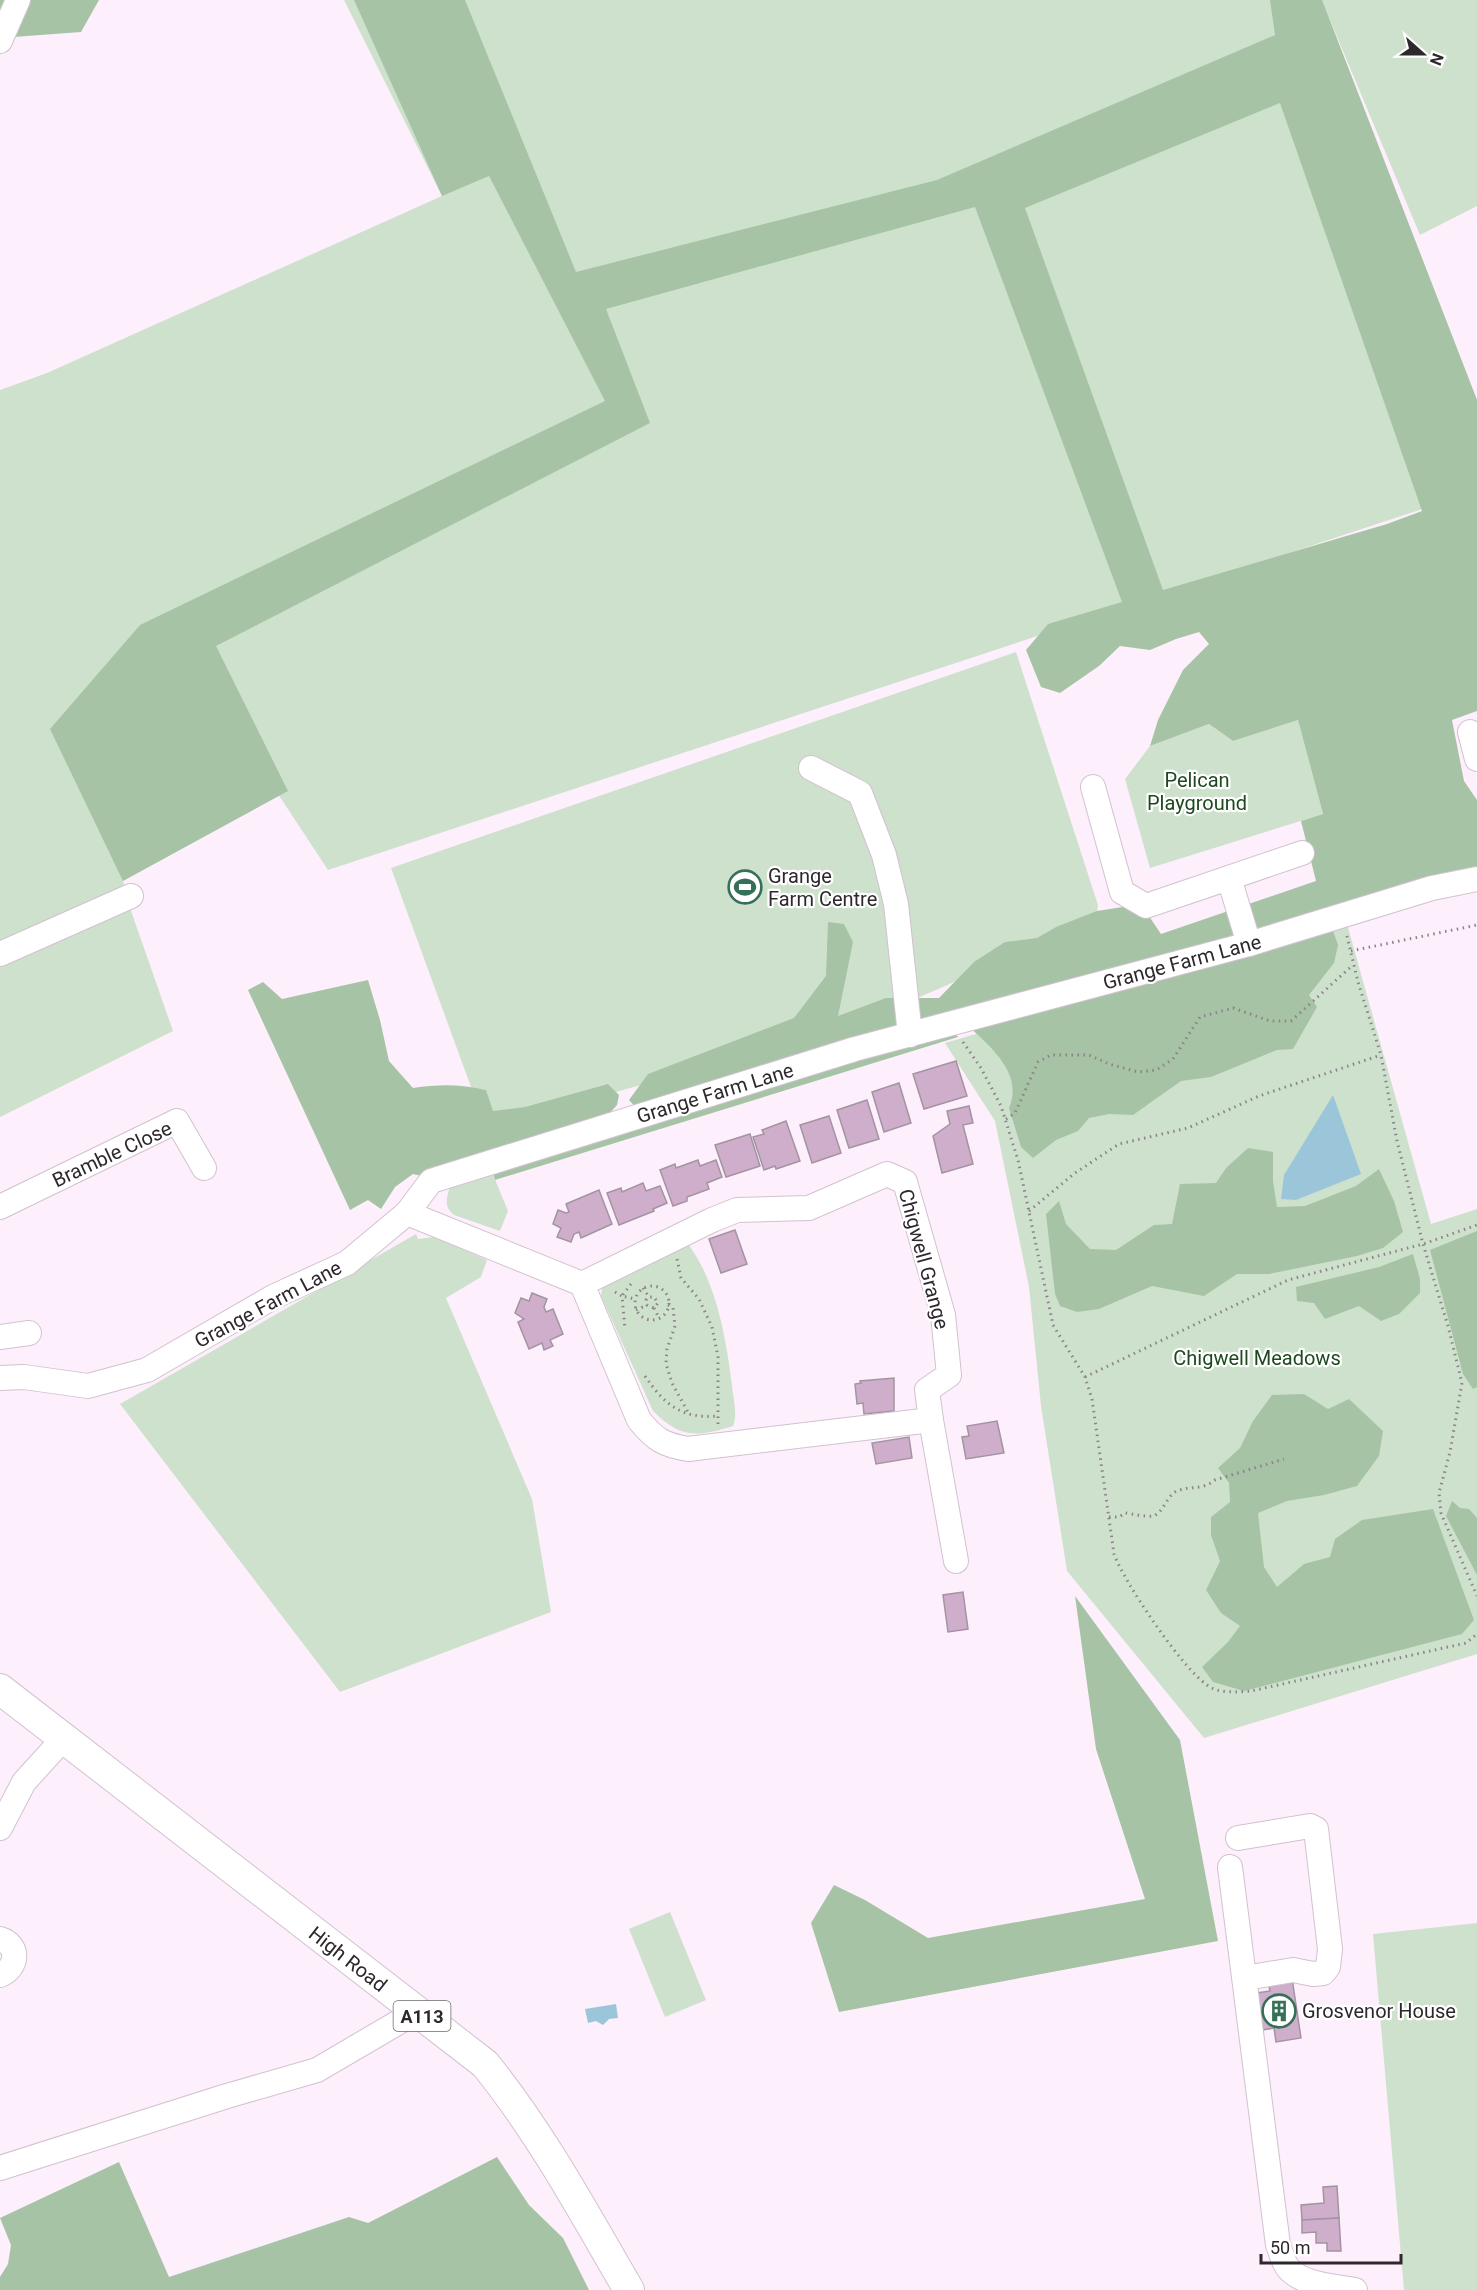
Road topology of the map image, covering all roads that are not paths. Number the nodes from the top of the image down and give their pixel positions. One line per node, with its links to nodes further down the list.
1 (18, 0): 2 (street)
2 (0, 41)
3 (1470, 732): 4 (street)
4 (1477, 759)
5 (811, 768): 13 (street)
6 (1093, 787): 8 (street)
7 (1302, 853): 8 (street)
8 (1229, 878): 11 (street)
9 (1477, 879): 11 (street, Grange Farm Lane)
10 (132, 896): 12 (street)
11 (1249, 944): 13 (street, Grange Farm Lane)
12 (0, 954)
13 (910, 1035): 16 (street, Grange Farm Lane)
14 (204, 1168): 15 (street, Bramble Close)
15 (0, 1207)
16 (407, 1213): 17 (street); 20 (street, Grange Farm Lane)
17 (582, 1284): 21 (street); 21 (street, Chigwell Grange)
18 (29, 1333): 19 (street)
19 (0, 1337)
20 (0, 1378)
21 (931, 1420): 22 (street, Chigwell Grange)
22 (956, 1561)
23 (0, 1689): 24 (main road, High Road / A113)
24 (64, 1738): 25 (street); 31 (main road, High Road / A113)
25 (0, 1828)
26 (1238, 1838): 30 (street)
27 (1230, 1868): 30 (street)
28 (0, 1939): 29 (street)
29 (0, 1975)
30 (1245, 1978): 34 (street)
31 (416, 2012): 32 (street); 33 (main road, High Road / A113)
32 (0, 2168)
33 (629, 2290)
34 (1355, 2290)

